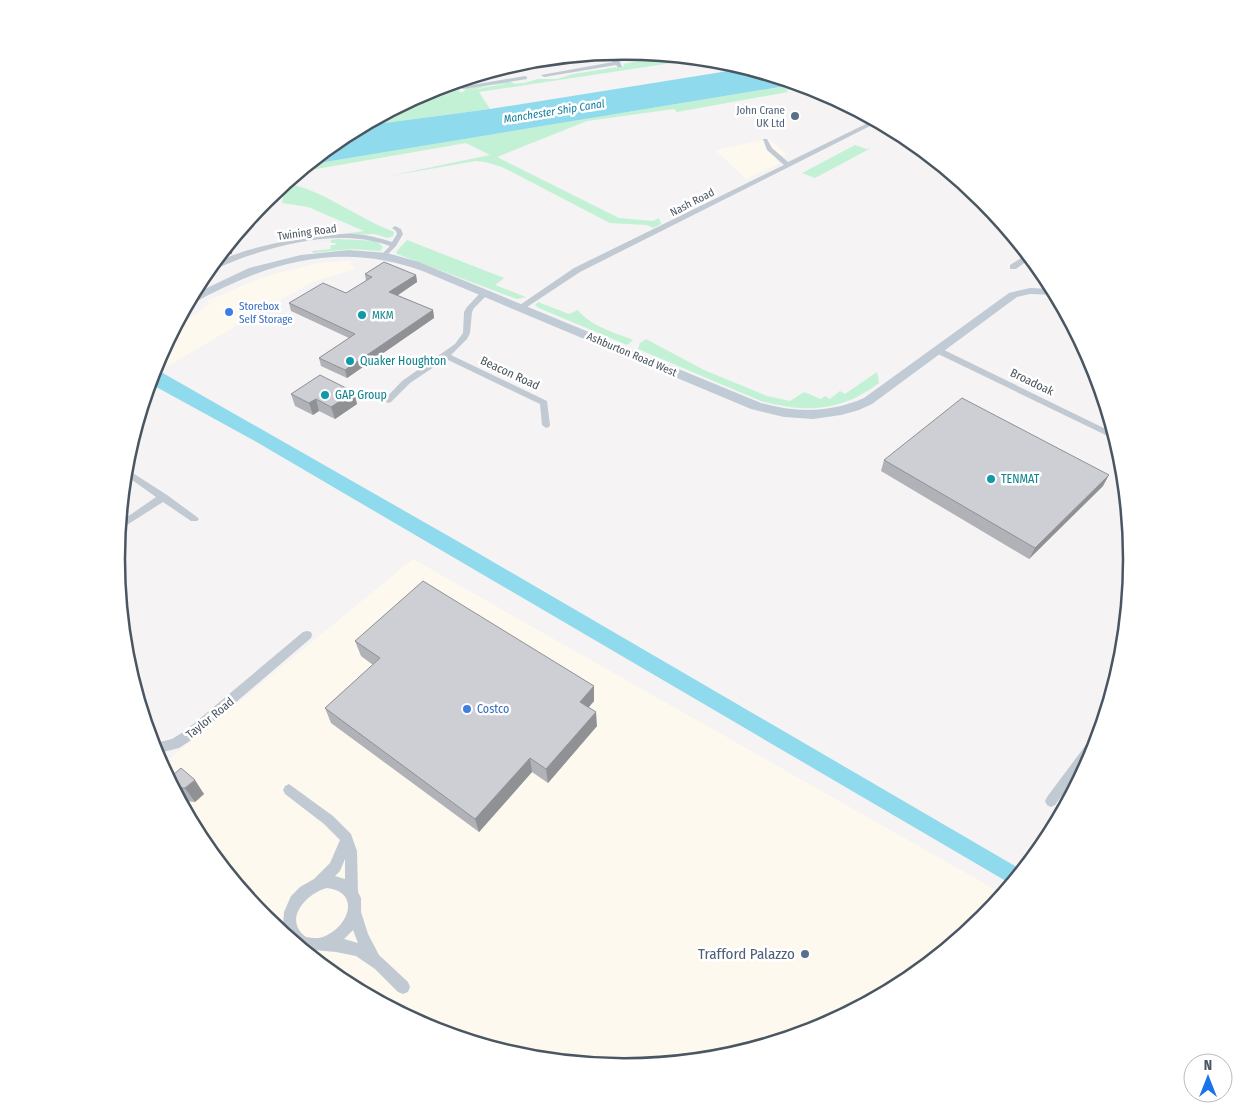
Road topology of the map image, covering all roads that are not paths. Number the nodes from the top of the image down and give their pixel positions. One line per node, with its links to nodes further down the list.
1 (615, 60): 2 (street)
2 (544, 75)
3 (525, 78): 4 (street)
4 (463, 86)
5 (869, 124): 7 (street, Nash Road)
6 (764, 140): 7 (street)
7 (788, 165): 17 (street, Nash Road)
8 (396, 228): 9 (street)
9 (394, 245): 10 (street); 12 (street, Twining Road)
10 (384, 256): 15 (main road, Ashburton Road West); 16 (main road, Ashburton Road West)
11 (1023, 260): 13 (street)
12 (224, 261)
13 (1013, 267)
14 (1045, 292): 18 (main road, Ashburton Road West)
15 (485, 293): 17 (main road, Ashburton Road West); 19 (street)
16 (200, 296)
17 (522, 307): 18 (main road, Ashburton Road West)
18 (938, 350): 22 (street, Broadoak)
19 (444, 355): 20 (street); 21 (street, Beacon Road)
20 (388, 400)
21 (546, 425)
22 (1107, 433)
23 (132, 476): 24 (street)
24 (164, 497): 25 (street); 26 (street)
25 (194, 520)
26 (126, 522)
27 (307, 635): 28 (street, Taylor Road)
28 (162, 748)
29 (1079, 763): 31 (street)
30 (289, 790): 32 (street)
31 (1051, 801)
32 (346, 839): 33 (street); 34 (street)
33 (319, 883): 34 (street); 36 (street)
34 (351, 893): 35 (street)
35 (354, 912): 40 (street); 42 (street)
36 (290, 919): 37 (street); 38 (street)
37 (287, 927)
38 (293, 932)
39 (307, 944): 40 (street)
40 (323, 944): 41 (street); 42 (street)
41 (312, 948)
42 (375, 960): 43 (street)
43 (403, 987)

